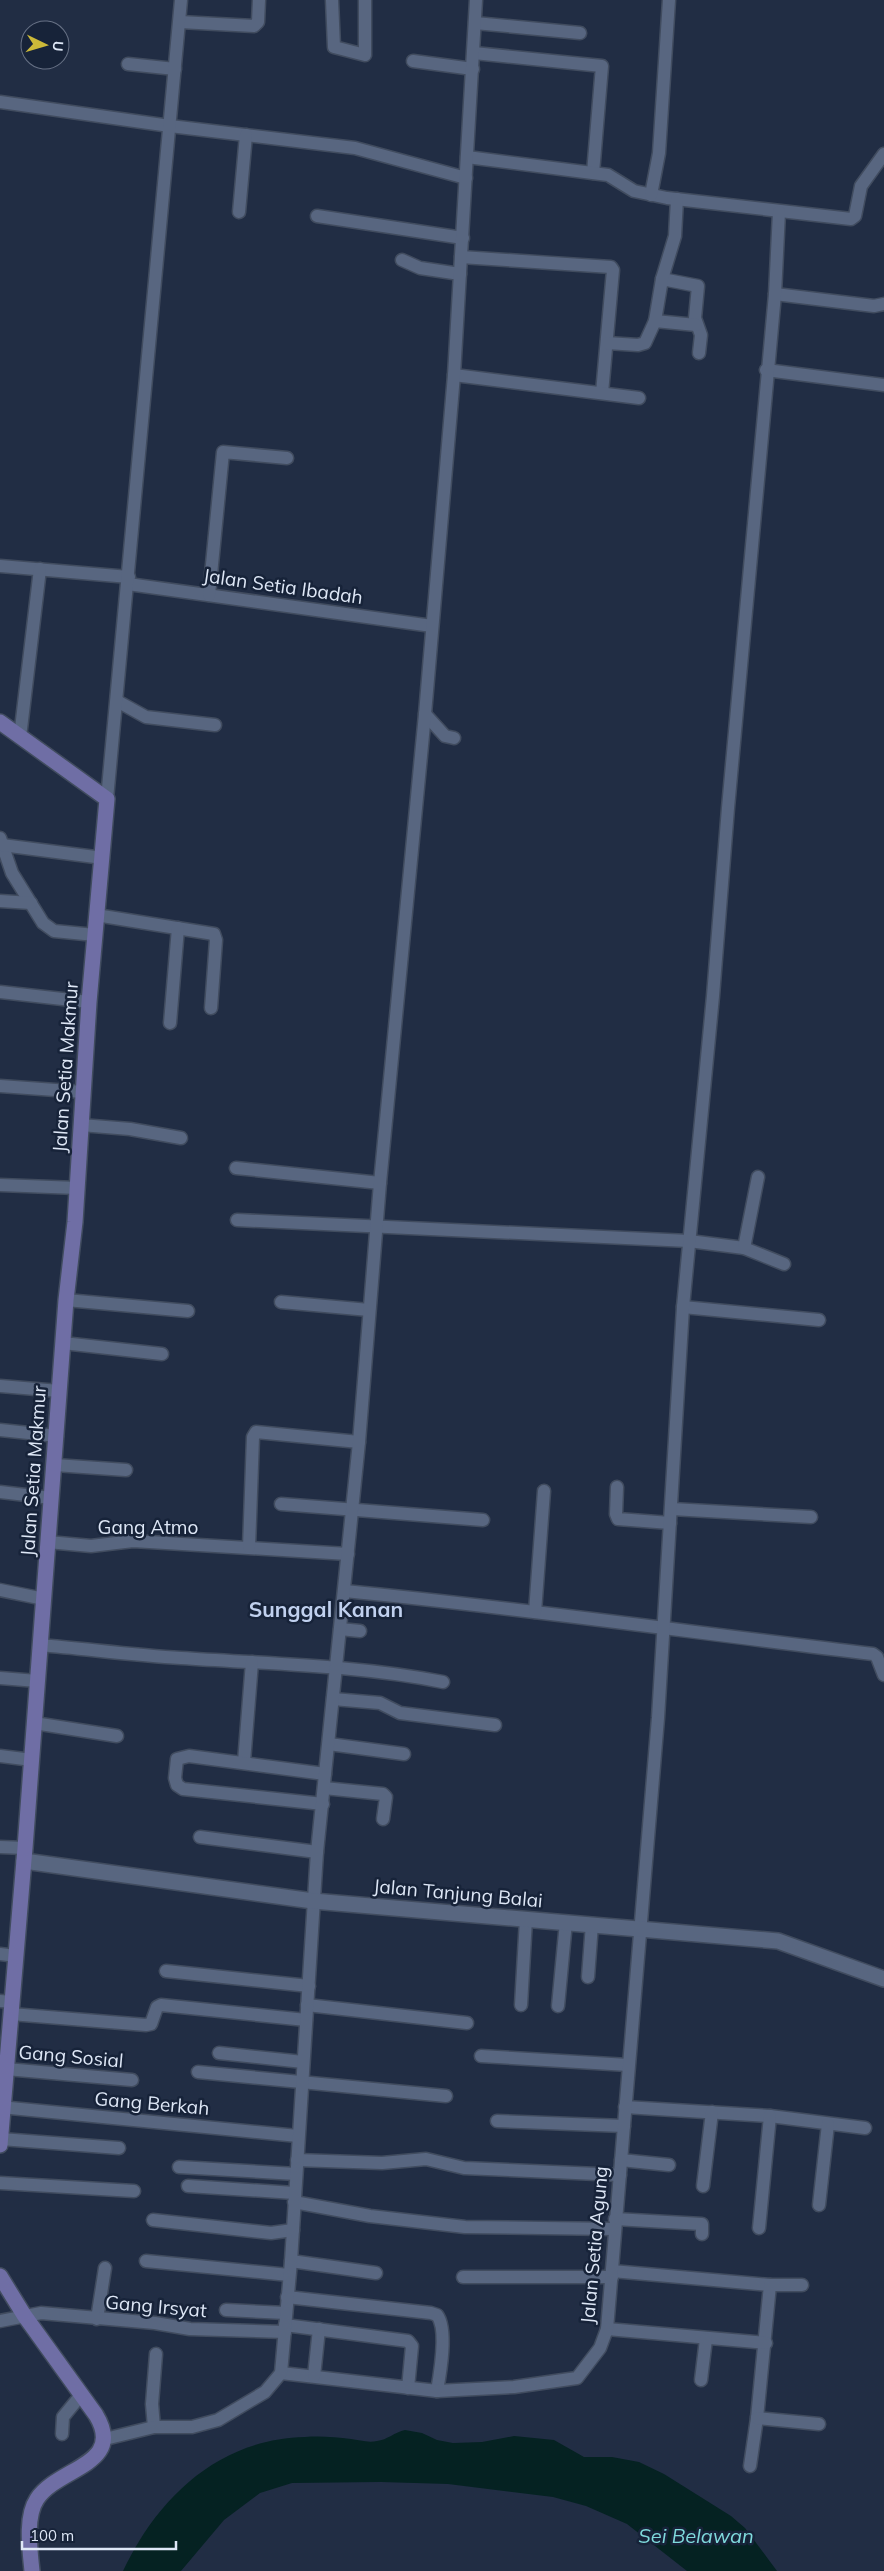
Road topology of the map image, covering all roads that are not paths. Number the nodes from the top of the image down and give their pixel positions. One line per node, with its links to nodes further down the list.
1 (174, 0): 2 (street)
2 (181, 0): 8 (street)
3 (259, 0): 8 (street)
4 (332, 0): 5 (street)
5 (365, 0)
6 (476, 0): 9 (street)
7 (669, 0): 23 (street)
8 (180, 22): 14 (street)
9 (475, 23): 10 (street); 11 (street)
10 (580, 33)
11 (474, 53): 15 (street); 21 (street)
12 (413, 61): 15 (street)
13 (128, 64): 14 (street)
14 (175, 69): 17 (street)
15 (473, 69): 20 (street)
16 (0, 102): 17 (street)
17 (170, 126): 18 (street); 47 (street)
18 (246, 135): 22 (street); 25 (street)
19 (884, 154): 26 (street)
20 (467, 157): 21 (street); 22 (street)
21 (594, 173): 23 (street)
22 (466, 178): 28 (street)
23 (651, 195): 24 (street)
24 (677, 199): 26 (street); 32 (street)
25 (239, 212)
26 (779, 212): 33 (street, Jalan Setia Agung)
27 (317, 216): 28 (street)
28 (462, 238): 29 (street)
29 (461, 257): 31 (street); 37 (street)
30 (402, 260): 31 (street)
31 (460, 274): 40 (street)
32 (662, 279): 35 (street); 36 (street)
33 (774, 294): 34 (street); 39 (street, Jalan Setia Agung)
34 (884, 304)
35 (655, 321): 36 (street); 37 (street)
36 (696, 325): 38 (street)
37 (607, 343): 42 (street)
38 (699, 353)
39 (766, 370): 41 (street); 79 (street, Jalan Setia Agung)
40 (454, 374): 42 (street); 49 (street)
41 (884, 385)
42 (602, 393): 43 (street)
43 (639, 398)
44 (287, 458): 48 (street)
45 (0, 566): 46 (street, Jalan Setia Ibadah)
46 (40, 570): 47 (street, Jalan Setia Ibadah); 54 (street)
47 (129, 581): 48 (street, Jalan Setia Ibadah); 50 (street)
48 (209, 595): 49 (street, Jalan Setia Ibadah)
49 (432, 626): 51 (street)
50 (117, 701): 53 (street); 56 (street)
51 (425, 714): 55 (street); 74 (street)
52 (0, 723): 54 (main road)
53 (215, 725)
54 (20, 737): 56 (main road)
55 (454, 738)
56 (108, 799): 58 (main road, Jalan Setia Makmur)
57 (1, 842): 58 (street); 60 (street)
58 (102, 858): 61 (main road, Jalan Setia Makmur)
59 (0, 901): 60 (street)
60 (31, 903): 63 (street)
61 (96, 915): 62 (street); 63 (main road, Jalan Setia Makmur)
62 (178, 928): 66 (street); 67 (street)
63 (95, 935): 65 (main road, Jalan Setia Makmur)
64 (0, 992): 65 (street)
65 (89, 1002): 69 (main road, Jalan Setia Makmur)
66 (211, 1008)
67 (170, 1023)
68 (0, 1086): 69 (street)
69 (83, 1092): 70 (main road, Jalan Setia Makmur)
70 (81, 1125): 71 (street); 76 (main road, Jalan Setia Makmur)
71 (181, 1138)
72 (236, 1168): 74 (street)
73 (758, 1177): 80 (street)
74 (380, 1183): 78 (street)
75 (0, 1185): 76 (street)
76 (77, 1188): 82 (main road, Jalan Setia Makmur)
77 (237, 1220): 78 (street)
78 (377, 1227): 79 (street); 85 (street)
79 (689, 1241): 80 (street); 84 (street, Jalan Setia Agung)
80 (744, 1248): 81 (street)
81 (784, 1264)
82 (66, 1300): 86 (street); 88 (main road, Jalan Setia Makmur)
83 (281, 1302): 85 (street)
84 (683, 1307): 87 (street); 103 (street, Jalan Setia Agung)
85 (369, 1310): 94 (street)
86 (188, 1311)
87 (819, 1320)
88 (63, 1343): 89 (street); 91 (main road, Jalan Setia Makmur)
89 (162, 1354)
90 (0, 1386): 91 (street)
91 (59, 1392): 93 (main road, Jalan Setia Makmur)
92 (0, 1430): 93 (street)
93 (57, 1436): 95 (main road, Jalan Setia Makmur)
94 (359, 1442): 102 (street); 108 (street)
95 (55, 1465): 96 (street); 100 (main road, Jalan Setia Makmur)
96 (126, 1470)
97 (617, 1487): 106 (street)
98 (544, 1491): 113 (street)
99 (0, 1492): 100 (street)
100 (51, 1498): 107 (main road, Jalan Setia Makmur)
101 (281, 1504): 102 (street)
102 (351, 1509): 105 (street); 109 (street)
103 (672, 1509): 104 (street); 106 (street, Jalan Setia Agung)
104 (811, 1517)
105 (483, 1520)
106 (670, 1523): 114 (street, Jalan Setia Agung)
107 (48, 1542): 108 (street, Gang Atmo); 112 (main road, Jalan Setia Makmur)
108 (249, 1547): 109 (street, Gang Atmo)
109 (348, 1554): 111 (street)
110 (0, 1590): 112 (street)
111 (344, 1591): 113 (street); 115 (street)
112 (44, 1599): 117 (main road, Jalan Setia Makmur)
113 (535, 1612): 114 (street)
114 (662, 1629): 120 (street); 145 (street, Jalan Setia Agung)
115 (340, 1630): 116 (street); 119 (street)
116 (360, 1631)
117 (40, 1645): 118 (street); 122 (main road, Jalan Setia Makmur)
118 (252, 1662): 119 (street); 132 (street)
119 (336, 1668): 123 (street); 124 (street)
120 (884, 1675)
121 (0, 1678): 122 (street)
122 (37, 1681): 125 (main road, Jalan Setia Makmur)
123 (443, 1682)
124 (333, 1699): 126 (street); 128 (street)
125 (34, 1723): 127 (street); 131 (main road, Jalan Setia Makmur)
126 (494, 1725)
127 (117, 1736)
128 (328, 1744): 129 (street); 133 (street)
129 (404, 1754)
130 (0, 1756): 131 (street)
131 (32, 1760): 140 (main road, Jalan Setia Makmur)
132 (244, 1762): 133 (street); 135 (street)
133 (325, 1774): 134 (street)
134 (324, 1788): 135 (street); 136 (street)
135 (323, 1804): 139 (street)
136 (383, 1819)
137 (200, 1837): 139 (street)
138 (0, 1846): 140 (street)
139 (317, 1852): 141 (street)
140 (25, 1854): 141 (street, Jalan Tanjung Balai); 147 (main road, Jalan Setia Makmur)
141 (314, 1901): 142 (street, Jalan Tanjung Balai); 151 (street)
142 (526, 1919): 143 (street, Jalan Tanjung Balai); 154 (street)
143 (566, 1922): 144 (street, Jalan Tanjung Balai); 155 (street)
144 (592, 1924): 145 (street, Jalan Tanjung Balai); 149 (street)
145 (639, 1929): 150 (street, Jalan Tanjung Balai); 161 (street, Jalan Setia Agung)
146 (0, 1954): 147 (street)
147 (16, 1956): 152 (main road, Jalan Setia Makmur)
148 (166, 1971): 151 (street)
149 (588, 1977)
150 (884, 1979)
151 (309, 1986): 153 (street)
152 (8, 2005): 156 (street); 162 (main road, Jalan Setia Makmur)
153 (307, 2005): 156 (street); 157 (street)
154 (520, 2005)
155 (558, 2006)
156 (306, 2020): 160 (street)
157 (467, 2023)
158 (219, 2052): 160 (street)
159 (481, 2056): 161 (street)
160 (303, 2062): 165 (street)
161 (628, 2065): 168 (street, Jalan Setia Agung)
162 (6, 2069): 164 (street, Gang Sosial); 167 (main road, Jalan Setia Makmur)
163 (198, 2072): 165 (street)
164 (132, 2080)
165 (302, 2081): 166 (street); 175 (street)
166 (446, 2096)
167 (2, 2107): 175 (street, Gang Berkah); 176 (main road, Jalan Setia Makmur)
168 (625, 2107): 169 (street); 173 (street, Jalan Setia Agung)
169 (712, 2112): 170 (street); 186 (street)
170 (770, 2116): 172 (street); 192 (street)
171 (497, 2121): 173 (street)
172 (828, 2124): 174 (street); 189 (street)
173 (624, 2126): 179 (street, Jalan Setia Agung)
174 (865, 2128)
175 (298, 2136): 178 (street)
176 (0, 2142): 177 (street)
177 (119, 2148)
178 (297, 2160): 182 (street); 183 (street)
179 (621, 2160): 180 (street); 183 (street, Jalan Setia Agung)
180 (669, 2165)
181 (179, 2167): 182 (street)
182 (296, 2174): 188 (street)
183 (620, 2175): 191 (street, Jalan Setia Agung)
184 (0, 2183): 187 (street)
185 (188, 2186): 188 (street)
186 (703, 2186)
187 (134, 2191)
188 (294, 2197): 191 (street); 193 (street)
189 (819, 2205)
190 (153, 2220): 193 (street)
191 (614, 2224): 194 (street); 199 (street, Jalan Setia Agung)
192 (759, 2228)
193 (293, 2230): 196 (street)
194 (702, 2234)
195 (146, 2260): 200 (street)
196 (291, 2261): 198 (street); 200 (street)
197 (105, 2268): 208 (street)
198 (376, 2273)
199 (612, 2274): 202 (street); 203 (street); 212 (street, Jalan Setia Agung)
200 (290, 2275): 205 (street)
201 (0, 2276): 207 (main road)
202 (463, 2277)
203 (770, 2285): 204 (street); 214 (street)
204 (802, 2286)
205 (287, 2297): 210 (street); 220 (street)
206 (226, 2310): 210 (street)
207 (24, 2315): 208 (street, Gang Irsyat); 209 (street, Gang Irsyat); 221 (main road)
208 (97, 2319): 210 (street, Gang Irsyat)
209 (0, 2321)
210 (286, 2323): 211 (street); 216 (street)
211 (319, 2329): 217 (street); 219 (street)
212 (607, 2329): 213 (street); 220 (street, Jalan Setia Agung)
213 (706, 2339): 214 (street); 218 (street)
214 (766, 2343): 222 (street)
215 (156, 2354): 224 (street)
216 (280, 2373): 217 (street, Jalan Setia Agung); 224 (street)
217 (314, 2376): 219 (street, Jalan Setia Agung)
218 (701, 2380)
219 (408, 2388): 220 (street, Jalan Setia Agung)
220 (437, 2391)
221 (81, 2395): 225 (street); 226 (main road)
222 (757, 2418): 223 (street); 227 (street)
223 (819, 2424)
224 (154, 2427): 226 (street)
225 (62, 2434)
226 (105, 2439): 228 (main road)
227 (750, 2466)
228 (32, 2571)

